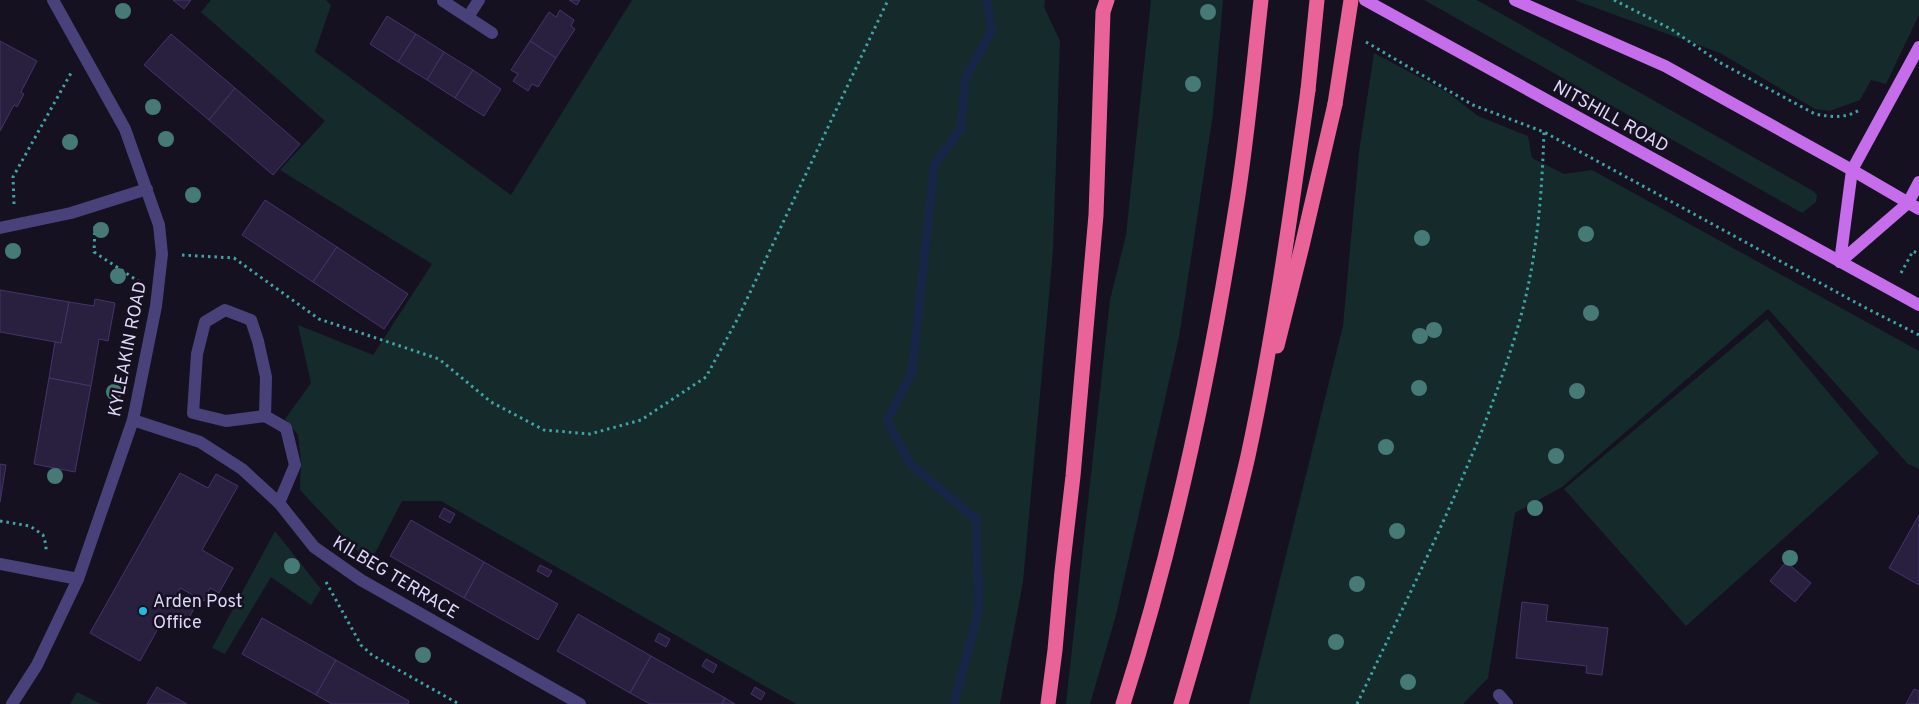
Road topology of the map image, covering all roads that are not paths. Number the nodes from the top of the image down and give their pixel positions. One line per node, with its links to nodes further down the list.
1 (53, 0): 15 (street, KYLEAKIN ROAD)
2 (479, 0): 10 (street)
3 (1261, 0): 29 (highway)
4 (1317, 0): 22 (highway, bridge)
5 (1352, 0): 22 (highway, bridge)
6 (1365, 0): 18 (main road, NITSHILL ROAD)
7 (1515, 0): 13 (main road)
8 (443, 1): 10 (street)
9 (1103, 4): 28 (highway)
10 (468, 17): 11 (street)
11 (492, 33)
12 (1919, 47): 13 (main road)
13 (1852, 170): 16 (main road); 18 (main road)
14 (1919, 182): 16 (main road)
15 (147, 189): 17 (street); 21 (street, KYLEAKIN ROAD)
16 (1913, 206): 18 (main road)
17 (0, 228)
18 (1840, 262): 19 (main road, NITSHILL ROAD)
19 (1919, 306)
20 (265, 416): 20 (street); 23 (street)
21 (133, 420): 23 (street, KILBEG TERRACE); 25 (street, KYLEAKIN ROAD)
22 (1248, 455): 30 (highway)
23 (279, 503): 27 (street, KILBEG TERRACE)
24 (0, 564): 25 (street)
25 (78, 579): 26 (street, KYLEAKIN ROAD)
26 (12, 704)
27 (580, 704)
28 (1048, 704)
29 (1124, 704)
30 (1181, 704)

